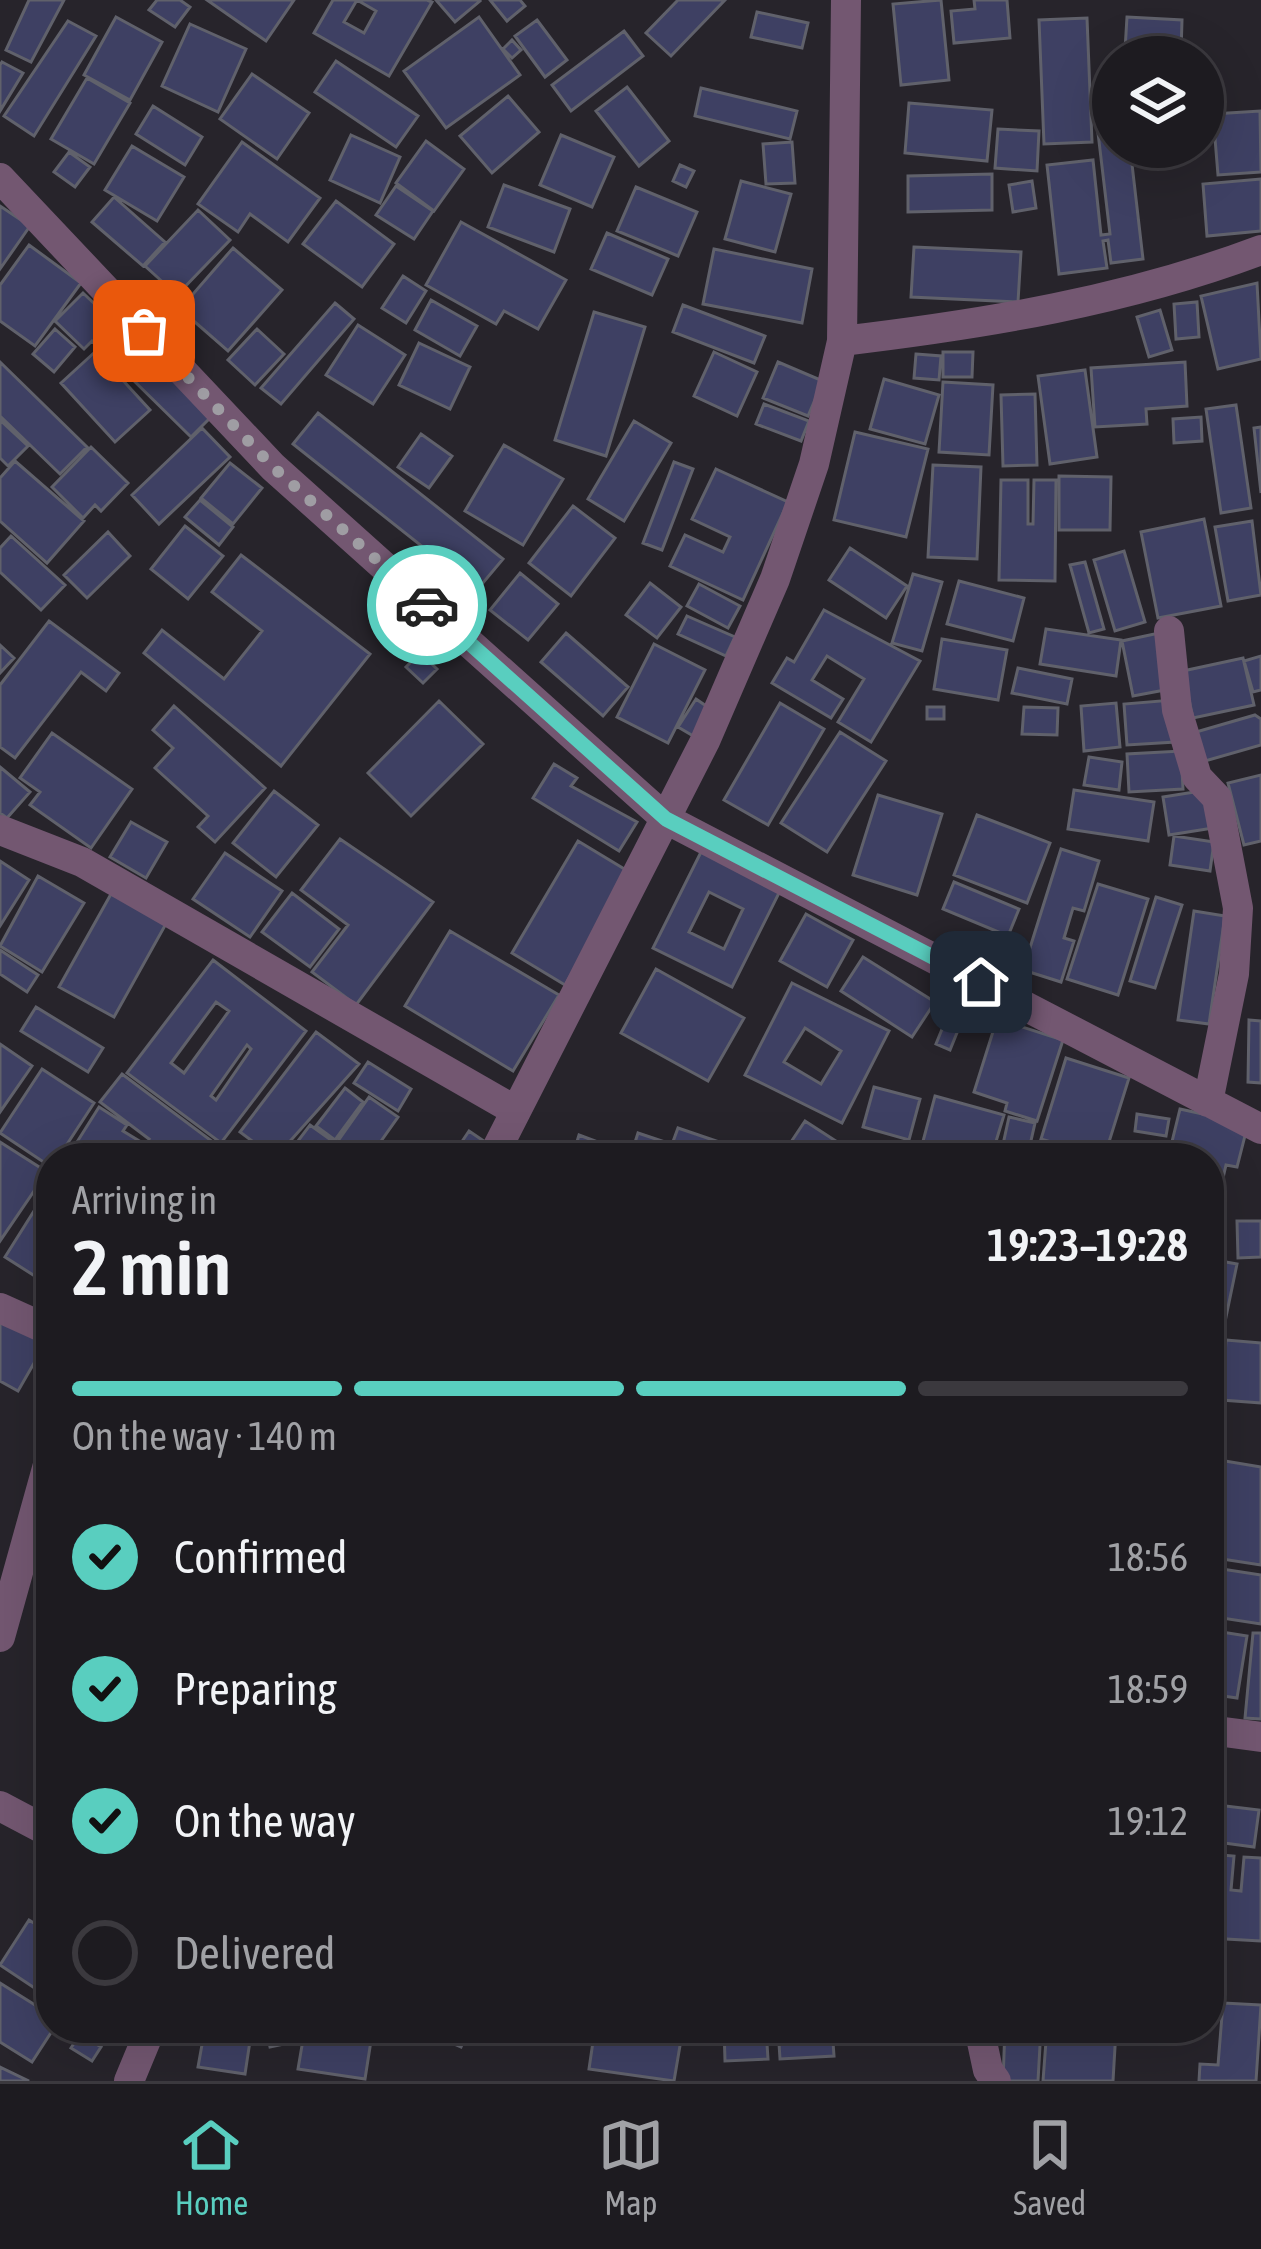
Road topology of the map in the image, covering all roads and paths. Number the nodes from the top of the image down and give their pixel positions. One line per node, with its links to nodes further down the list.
1 (846, 0): 4 (street)
2 (0, 178): 6 (street)
3 (1261, 250): 4 (street)
4 (842, 341): 6 (street)
5 (1169, 631): 8 (street)
6 (666, 819): 8 (street); 9 (street)
7 (0, 830): 9 (street)
8 (1208, 1102): 10 (street)
9 (516, 1111): 11 (street)
10 (1261, 1129)
11 (500, 1143)
12 (0, 1308): 13 (street)
13 (36, 1324)
14 (36, 1508): 15 (street)
15 (0, 1637)
16 (1224, 1732): 17 (street)
17 (1261, 1737)
18 (0, 1806): 19 (street)
19 (36, 1824)
20 (145, 2043): 22 (street)
21 (983, 2043): 23 (street)
22 (129, 2081)
23 (996, 2081)

